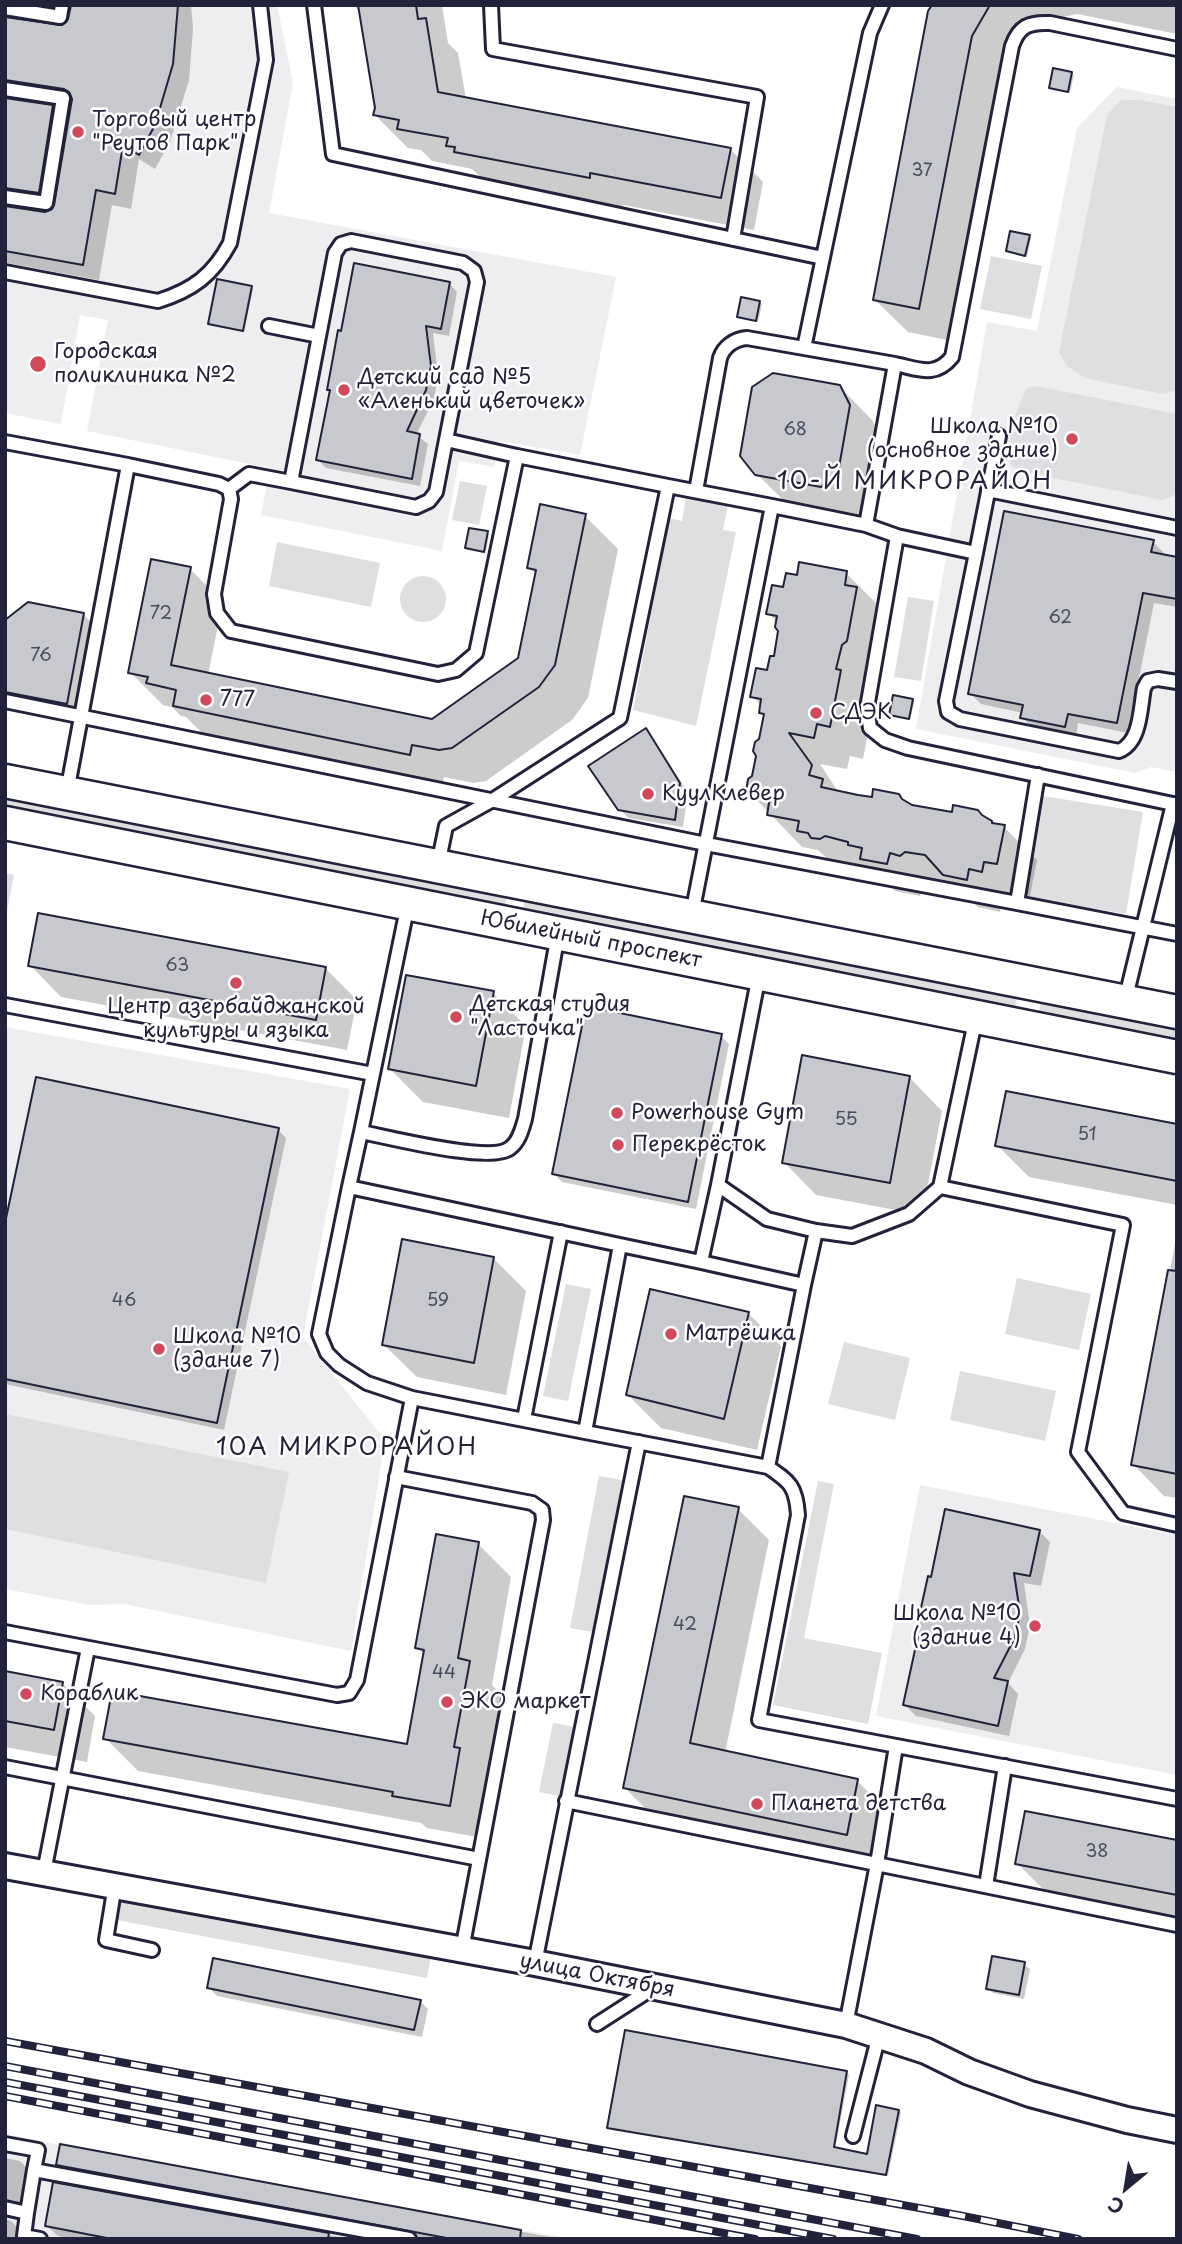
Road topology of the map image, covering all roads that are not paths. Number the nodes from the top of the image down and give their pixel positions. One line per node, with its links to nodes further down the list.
1 (62, 5): 6 (lane)
2 (260, 5): 12 (lane)
3 (314, 5): 10 (lane)
4 (491, 5): 10 (lane)
5 (881, 5): 11 (lane)
6 (5, 8)
7 (1177, 49): 16 (lane)
8 (5, 89): 9 (lane)
9 (5, 197)
10 (733, 239): 11 (lane)
11 (823, 258): 15 (lane)
12 (5, 272)
13 (269, 326): 14 (lane)
14 (319, 336): 18 (lane); 22 (lane)
15 (804, 348): 16 (lane); 25 (lane)
16 (895, 365): 28 (lane)
17 (999, 436): 26 (lane)
18 (446, 440): 20 (lane); 22 (lane)
19 (5, 442): 21 (lane)
20 (517, 456): 23 (lane); 24 (lane)
21 (128, 465): 24 (lane); 34 (lane)
22 (291, 482): 24 (lane)
23 (668, 486): 25 (lane); 38 (lane)
24 (229, 489)
25 (696, 491): 27 (lane)
26 (988, 491): 29 (lane); 31 (lane)
27 (772, 506): 28 (lane); 41 (lane)
28 (866, 525): 30 (lane)
29 (1177, 528)
30 (897, 536): 31 (lane); 35 (lane)
31 (976, 553): 32 (lane)
32 (1177, 682)
33 (5, 701): 34 (lane)
34 (81, 716): 37 (lane); 38 (lane)
35 (1038, 775): 39 (lane); 44 (lane)
36 (5, 781): 37 (street, Юбилейный проспект)
37 (67, 793): 42 (street, Юбилейный проспект)
38 (491, 801): 41 (lane); 42 (lane)
39 (1175, 804): 46 (lane)
40 (5, 823): 43 (street, Юбилейный проспект)
41 (706, 844): 44 (lane); 45 (lane)
42 (438, 867): 45 (street, Юбилейный проспект)
43 (408, 904): 47 (street, Юбилейный проспект); 55 (lane)
44 (1017, 904): 46 (lane)
45 (692, 916): 50 (street, Юбилейный проспект)
46 (1144, 928): 48 (lane); 50 (lane)
47 (558, 933): 49 (street, Юбилейный проспект); 56 (lane)
48 (1177, 934)
49 (760, 973): 53 (street, Юбилейный проспект); 57 (lane)
50 (1125, 1002): 52 (street, Юбилейный проспект)
51 (5, 1005): 55 (lane)
52 (1177, 1012)
53 (976, 1017): 54 (street, Юбилейный проспект); 59 (lane)
54 (1177, 1056)
55 (373, 1074): 56 (lane)
56 (361, 1132): 58 (lane)
57 (718, 1185): 60 (lane); 63 (lane)
58 (349, 1187): 61 (lane); 65 (lane)
59 (940, 1187): 60 (lane); 71 (lane)
60 (816, 1231): 64 (lane)
61 (561, 1232): 62 (lane); 66 (lane)
62 (620, 1245): 63 (lane); 67 (lane)
63 (701, 1262): 64 (lane)
64 (803, 1285): 69 (lane)
65 (412, 1398): 66 (lane); 70 (lane)
66 (524, 1419): 67 (lane)
67 (585, 1432): 68 (lane)
68 (639, 1442): 69 (lane); 79 (lane)
69 (768, 1467): 74 (lane)
70 (396, 1477): 73 (lane); 80 (lane)
71 (1177, 1525)
72 (5, 1632): 73 (lane)
73 (88, 1648): 77 (lane)
74 (896, 1746): 75 (lane); 81 (lane)
75 (1005, 1766): 78 (lane); 85 (lane)
76 (5, 1767): 77 (lane)
77 (62, 1778): 80 (lane); 83 (lane)
78 (1177, 1799)
79 (566, 1801): 81 (lane); 89 (lane)
80 (479, 1859): 88 (lane)
81 (877, 1864): 85 (lane); 92 (lane)
82 (5, 1866): 83 (street, улица Октября)
83 (44, 1872): 84 (street, улица Октября)
84 (115, 1885): 87 (lane); 88 (street, улица Октября)
85 (986, 1886): 86 (lane)
86 (1177, 1924)
87 (152, 1950)
88 (462, 1950): 89 (street, улица Октября)
89 (535, 1963): 90 (street, улица Октября)
90 (655, 1987): 91 (lane); 92 (street, улица Октября)
91 (597, 2024)
92 (846, 2025): 93 (street, улица Октября)
93 (878, 2035): 94 (street, улица Октября); 95 (lane)
94 (1177, 2130)
95 (853, 2136)
96 (5, 2144): 97 (lane)
97 (34, 2170): 99 (lane); 100 (lane)
98 (5, 2208): 99 (lane)
99 (27, 2213): 101 (lane)
100 (340, 2232): 102 (lane)
101 (40, 2239)
102 (409, 2239)

